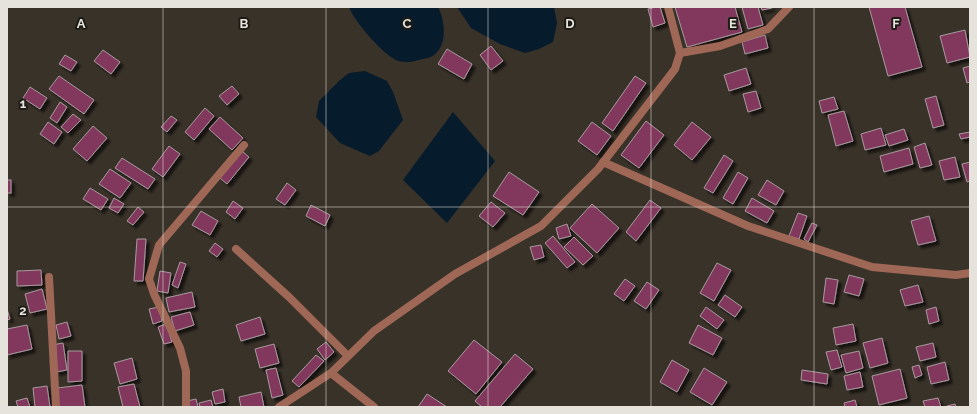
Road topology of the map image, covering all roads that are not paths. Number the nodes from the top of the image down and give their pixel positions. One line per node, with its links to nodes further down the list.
1 (668, 7): 3 (street)
2 (790, 7): 3 (street)
3 (680, 53): 5 (street)
4 (244, 145): 12 (street)
5 (603, 162): 7 (street); 9 (street)
6 (236, 249): 9 (street)
7 (970, 273)
8 (49, 277): 11 (street)
9 (348, 356): 10 (street)
10 (331, 373): 13 (street); 14 (street)
11 (56, 407)
12 (186, 407)
13 (279, 407)
14 (374, 407)

